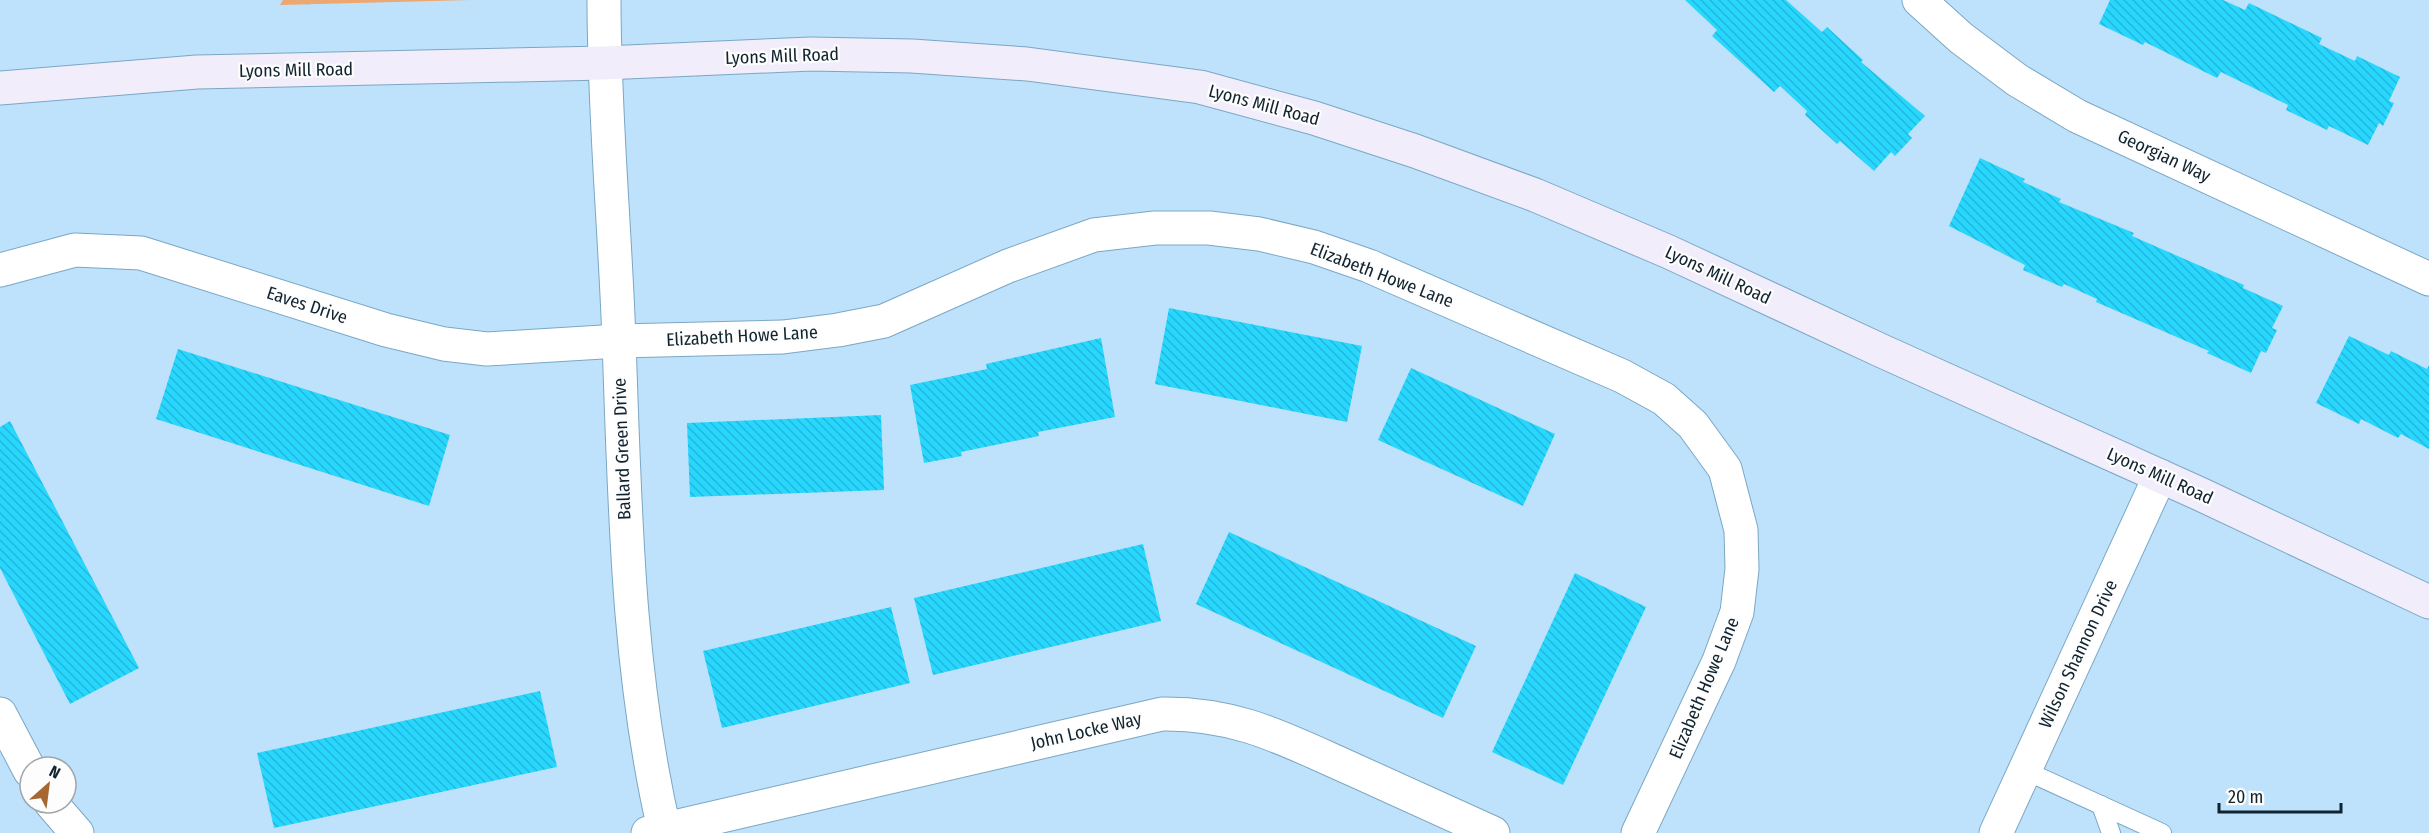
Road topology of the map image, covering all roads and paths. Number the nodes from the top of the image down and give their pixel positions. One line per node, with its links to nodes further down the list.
1 (604, 0): 3 (street, Ballard Green Drive)
2 (1919, 0): 6 (street, Georgian Way)
3 (604, 63): 4 (main road, Lyons Mill Road); 7 (street, Ballard Green Drive); 8 (main road, Lyons Mill Road)
4 (0, 88)
5 (0, 270): 7 (street, Eaves Drive)
6 (2429, 279)
7 (619, 341): 15 (street, Ballard Green Drive); 18 (street, Elizabeth Howe Lane)
8 (2160, 476): 9 (main road, Lyons Mill Road); 12 (street, Wilson Shannon Drive)
9 (2429, 602)
10 (0, 714): 11 (street)
11 (22, 755)
12 (2024, 770): 13 (lane); 19 (street, Wilson Shannon Drive)
13 (2102, 805): 20 (lane); 21 (lane)
14 (61, 815): 16 (street)
15 (659, 832): 17 (street, John Locke Way)
16 (76, 833)
17 (1493, 833)
18 (1638, 833)
19 (1996, 833)
20 (2111, 833)
21 (2162, 833)

